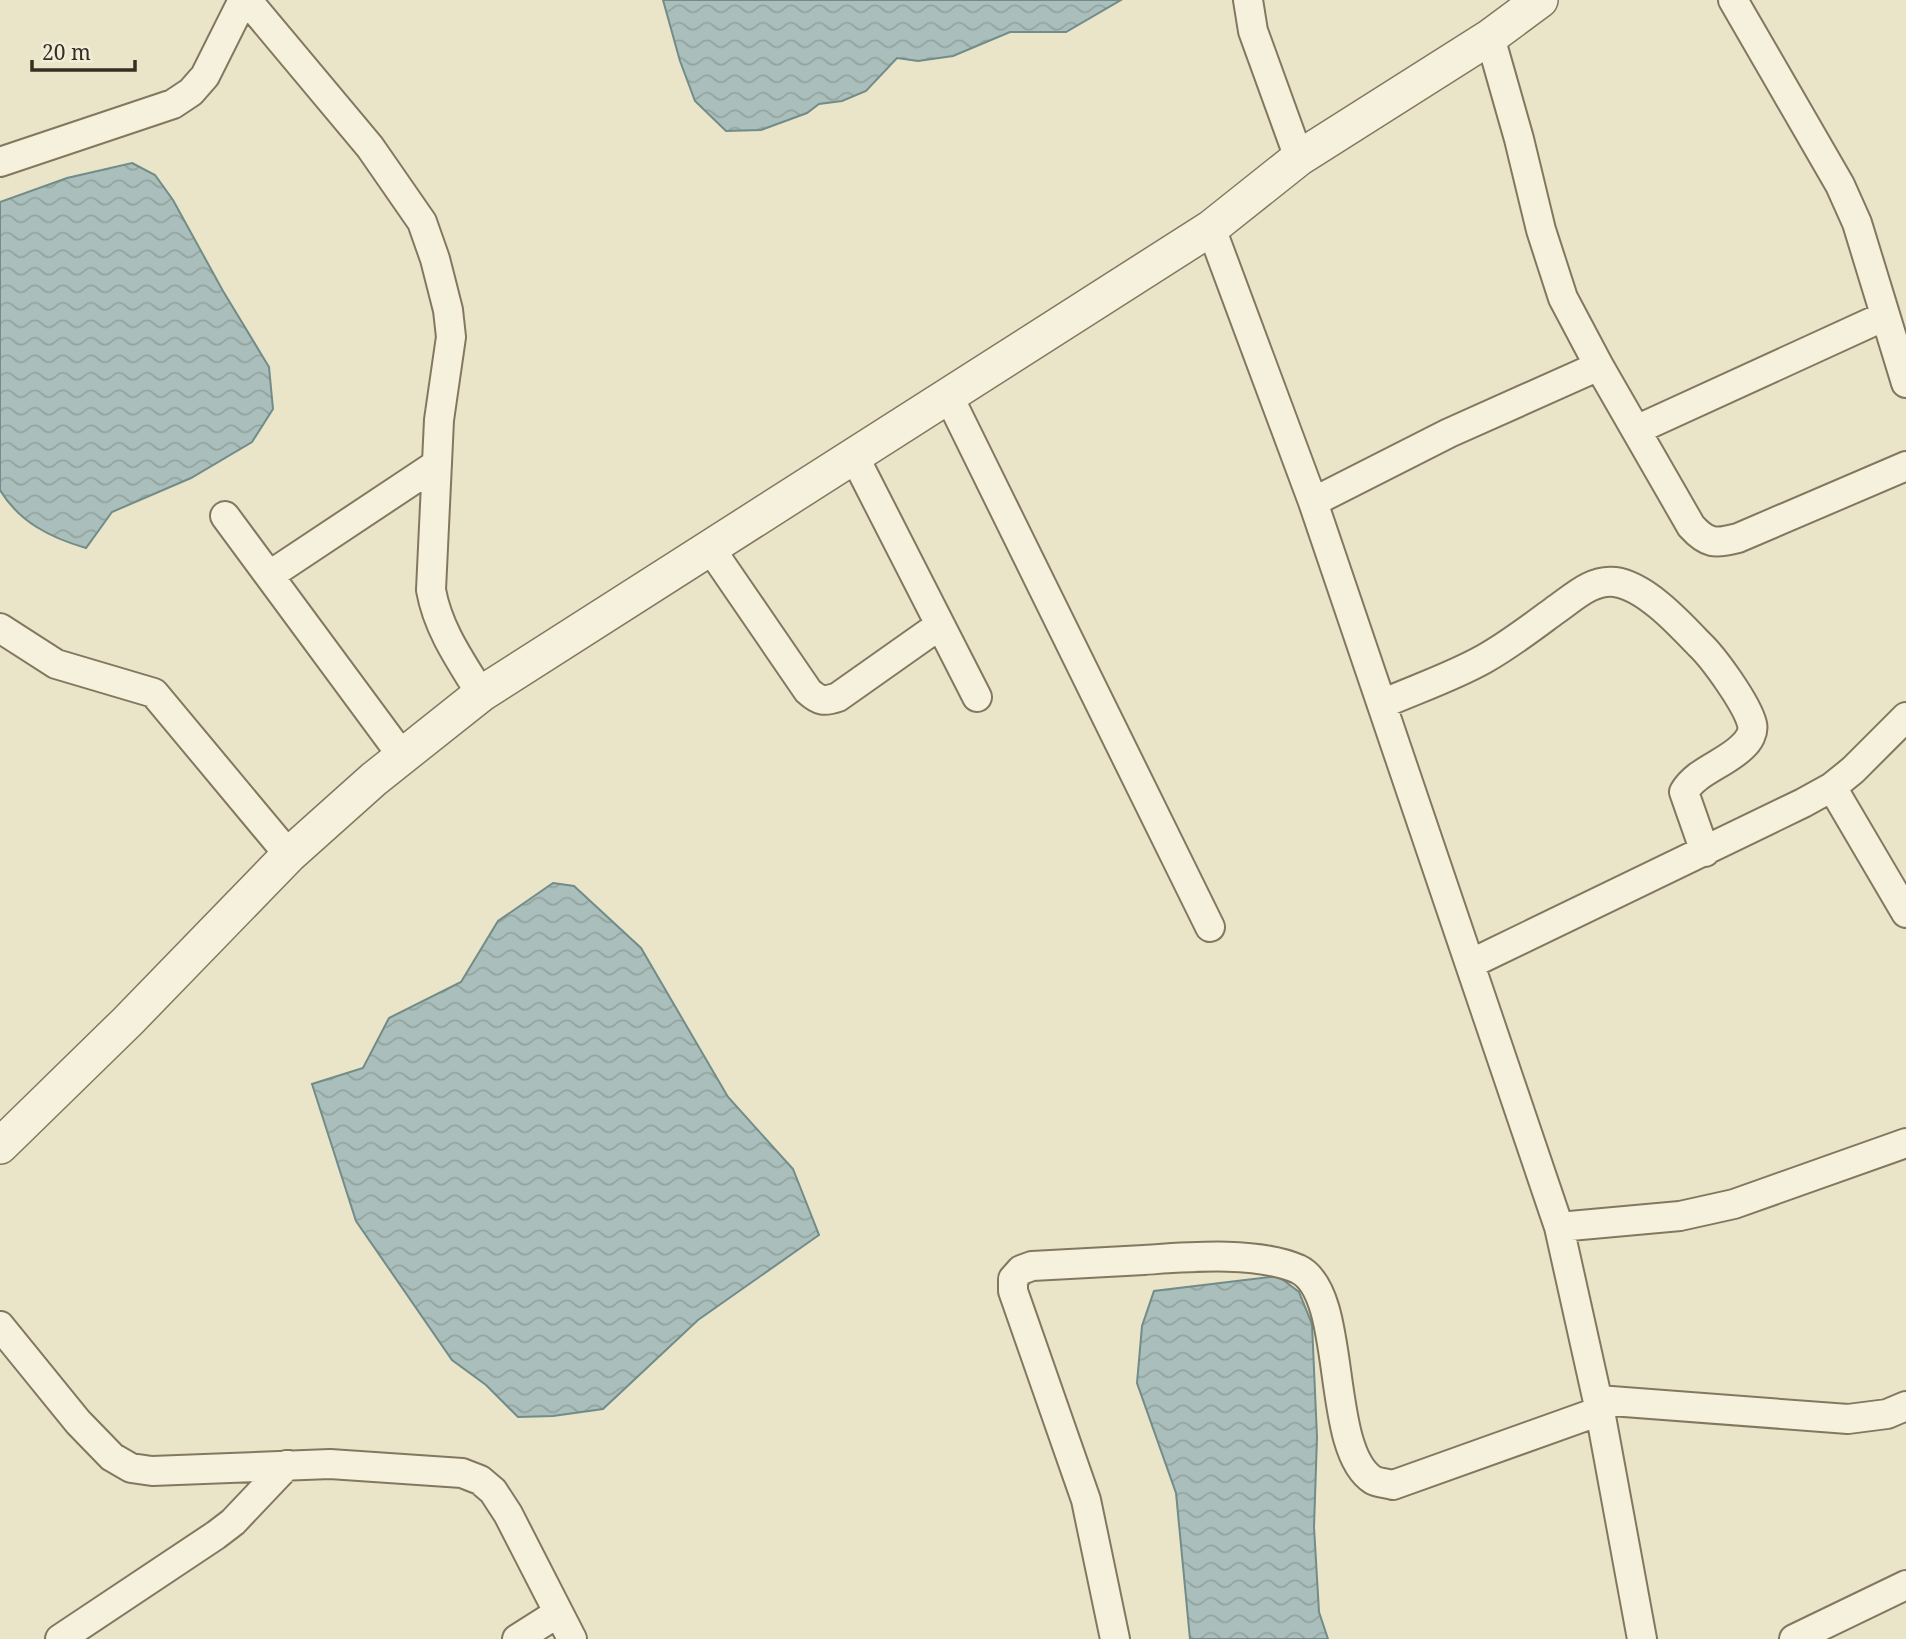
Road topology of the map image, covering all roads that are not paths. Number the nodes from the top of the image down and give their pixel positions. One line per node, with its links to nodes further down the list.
1 (245, 0): 7 (street); 15 (street)
2 (1248, 0): 6 (street)
3 (1540, 0): 5 (street)
4 (1734, 0): 9 (street)
5 (1490, 37): 6 (street); 10 (street)
6 (1299, 158): 8 (street)
7 (0, 162)
8 (1211, 228): 12 (street); 17 (street)
9 (1885, 316): 11 (street); 13 (street)
10 (1598, 366): 13 (street); 17 (street)
11 (1906, 383)
12 (948, 395): 14 (street); 32 (street)
13 (1636, 430): 16 (street)
14 (854, 456): 19 (street); 21 (street)
15 (437, 464): 20 (street); 23 (street)
16 (1906, 466)
17 (1313, 502): 25 (street)
18 (225, 516): 20 (street)
19 (710, 548): 21 (street); 23 (street)
20 (270, 575): 27 (street)
21 (940, 625): 24 (street)
22 (0, 628): 30 (street)
23 (481, 694): 27 (street)
24 (977, 697)
25 (1382, 704): 29 (street); 33 (street)
26 (1906, 717): 28 (street)
27 (403, 757): 30 (street)
28 (1832, 787): 29 (street); 31 (street)
29 (1705, 852): 33 (street)
30 (289, 855): 35 (street)
31 (1906, 913)
32 (1210, 927)
33 (1470, 964): 36 (street)
34 (1906, 1143): 36 (street)
35 (0, 1146)
36 (1559, 1227): 38 (street)
37 (0, 1326): 40 (street)
38 (1599, 1406): 39 (street); 47 (street); 48 (street)
39 (1906, 1406)
40 (287, 1465): 42 (street); 44 (street)
41 (1906, 1585): 43 (street)
42 (558, 1613): 45 (street); 46 (street)
43 (1836, 1630): 49 (street)
44 (60, 1639)
45 (517, 1639)
46 (572, 1639)
47 (1115, 1639)
48 (1643, 1639)
49 (1794, 1639)

